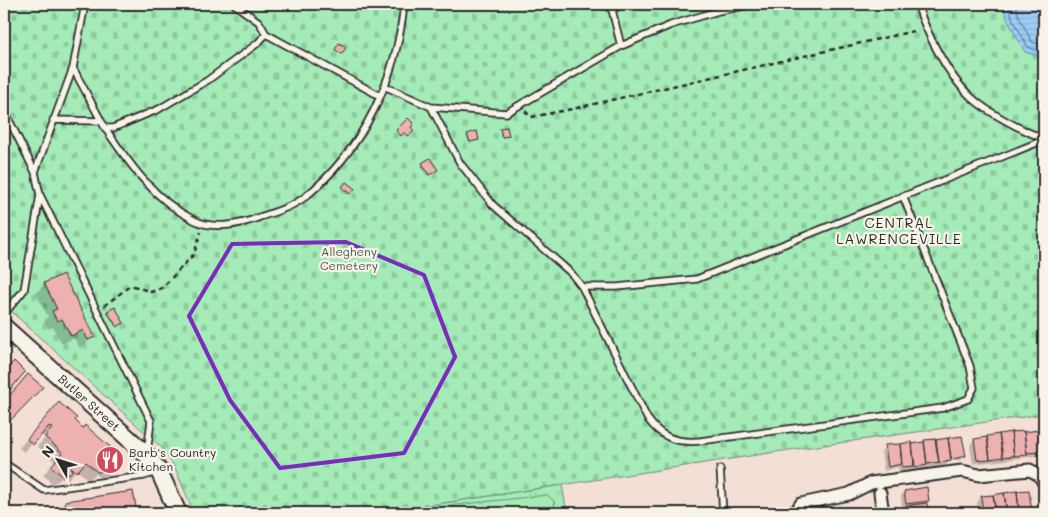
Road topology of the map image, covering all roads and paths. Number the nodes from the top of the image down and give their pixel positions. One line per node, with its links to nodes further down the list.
1 (85, 4): 12 (lane)
2 (234, 4): 10 (lane)
3 (404, 4): 13 (lane)
4 (605, 4): 8 (lane)
5 (622, 4): 8 (lane)
6 (754, 4): 11 (lane)
7 (917, 4): 9 (lane)
8 (612, 10): 11 (lane)
9 (927, 32): 16 (path); 21 (lane)
10 (266, 34): 14 (lane); 20 (lane)
11 (620, 46): 16 (lane)
12 (72, 68): 18 (lane); 19 (lane)
13 (384, 86): 14 (lane); 15 (lane)
14 (380, 96): 25 (lane)
15 (431, 107): 16 (lane); 26 (lane)
16 (519, 107)
17 (4, 110): 22 (lane)
18 (54, 120): 19 (lane); 22 (lane)
19 (101, 121): 20 (lane)
20 (105, 128): 25 (lane)
21 (1044, 140): 24 (lane)
22 (34, 172): 23 (lane)
23 (40, 195): 28 (lane); 30 (lane)
24 (903, 196): 26 (lane); 26 (lane)
25 (203, 223): 27 (path)
26 (582, 287)
27 (114, 300)
28 (4, 314)
29 (4, 327): 30 (main road, Butler Street)
30 (147, 455): 33 (main road, Butler Street)
31 (4, 463): 33 (lane)
32 (720, 469): 37 (lane)
33 (159, 471): 36 (main road, Butler Street)
34 (1044, 484): 38 (street)
35 (880, 493): 39 (street)
36 (178, 513)
37 (723, 513)
38 (795, 513)
39 (883, 513)

